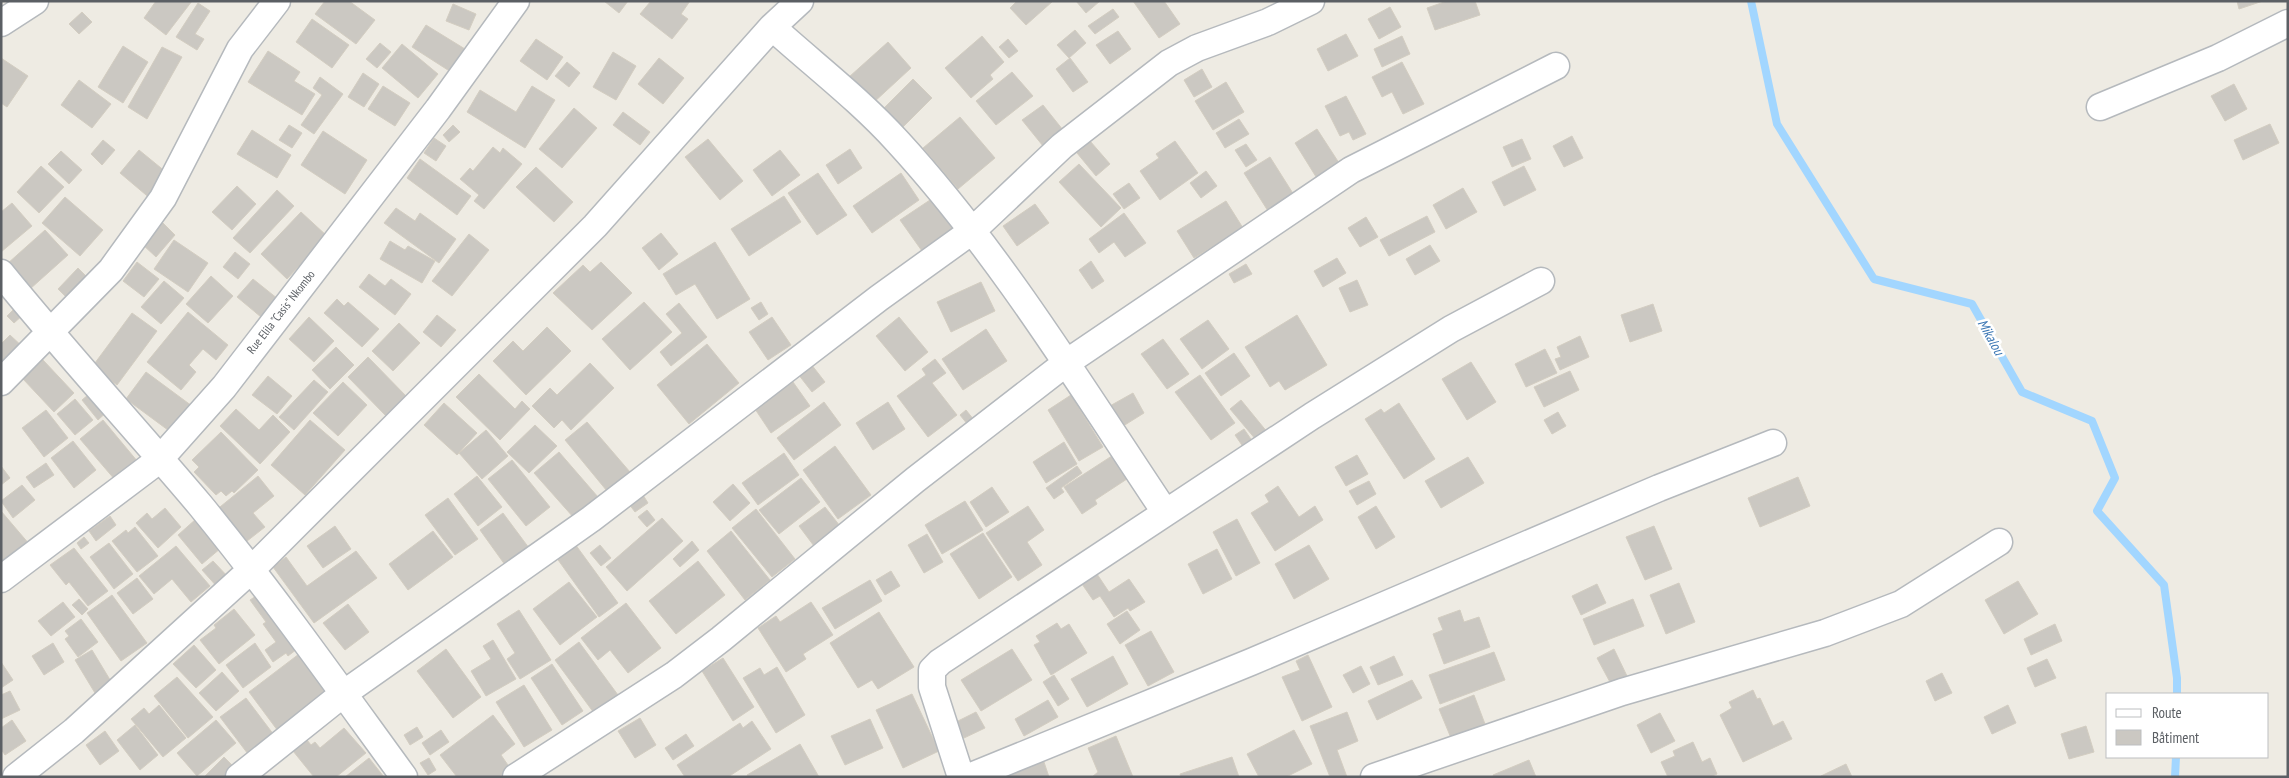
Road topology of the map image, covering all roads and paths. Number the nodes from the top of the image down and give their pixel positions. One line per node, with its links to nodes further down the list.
1 (35, 1): 6 (street)
2 (277, 1): 14 (street)
3 (516, 1): 18 (street, Rue Elila "Casis" Nkombo)
4 (800, 1): 8 (street)
5 (1311, 1): 11 (street)
6 (1, 23)
7 (2288, 23): 10 (street)
8 (772, 27): 11 (street); 21 (street)
9 (1556, 66): 15 (street)
10 (2100, 107)
11 (972, 231): 15 (street); 23 (street)
12 (1, 273): 14 (street)
13 (1541, 281): 19 (street)
14 (50, 333): 16 (street); 18 (street)
15 (1066, 363): 19 (street); 27 (street)
16 (1, 382)
17 (1773, 442): 29 (street)
18 (159, 460): 21 (street); 22 (street, Rue Elila "Casis" Nkombo)
19 (1165, 512): 28 (street)
20 (1999, 542): 30 (street)
21 (252, 569): 23 (street); 24 (street)
22 (1, 579)
23 (343, 694): 25 (street); 26 (street)
24 (16, 777)
25 (239, 777)
26 (404, 777)
27 (516, 777)
28 (961, 777)
29 (969, 777)
30 (1374, 777)

